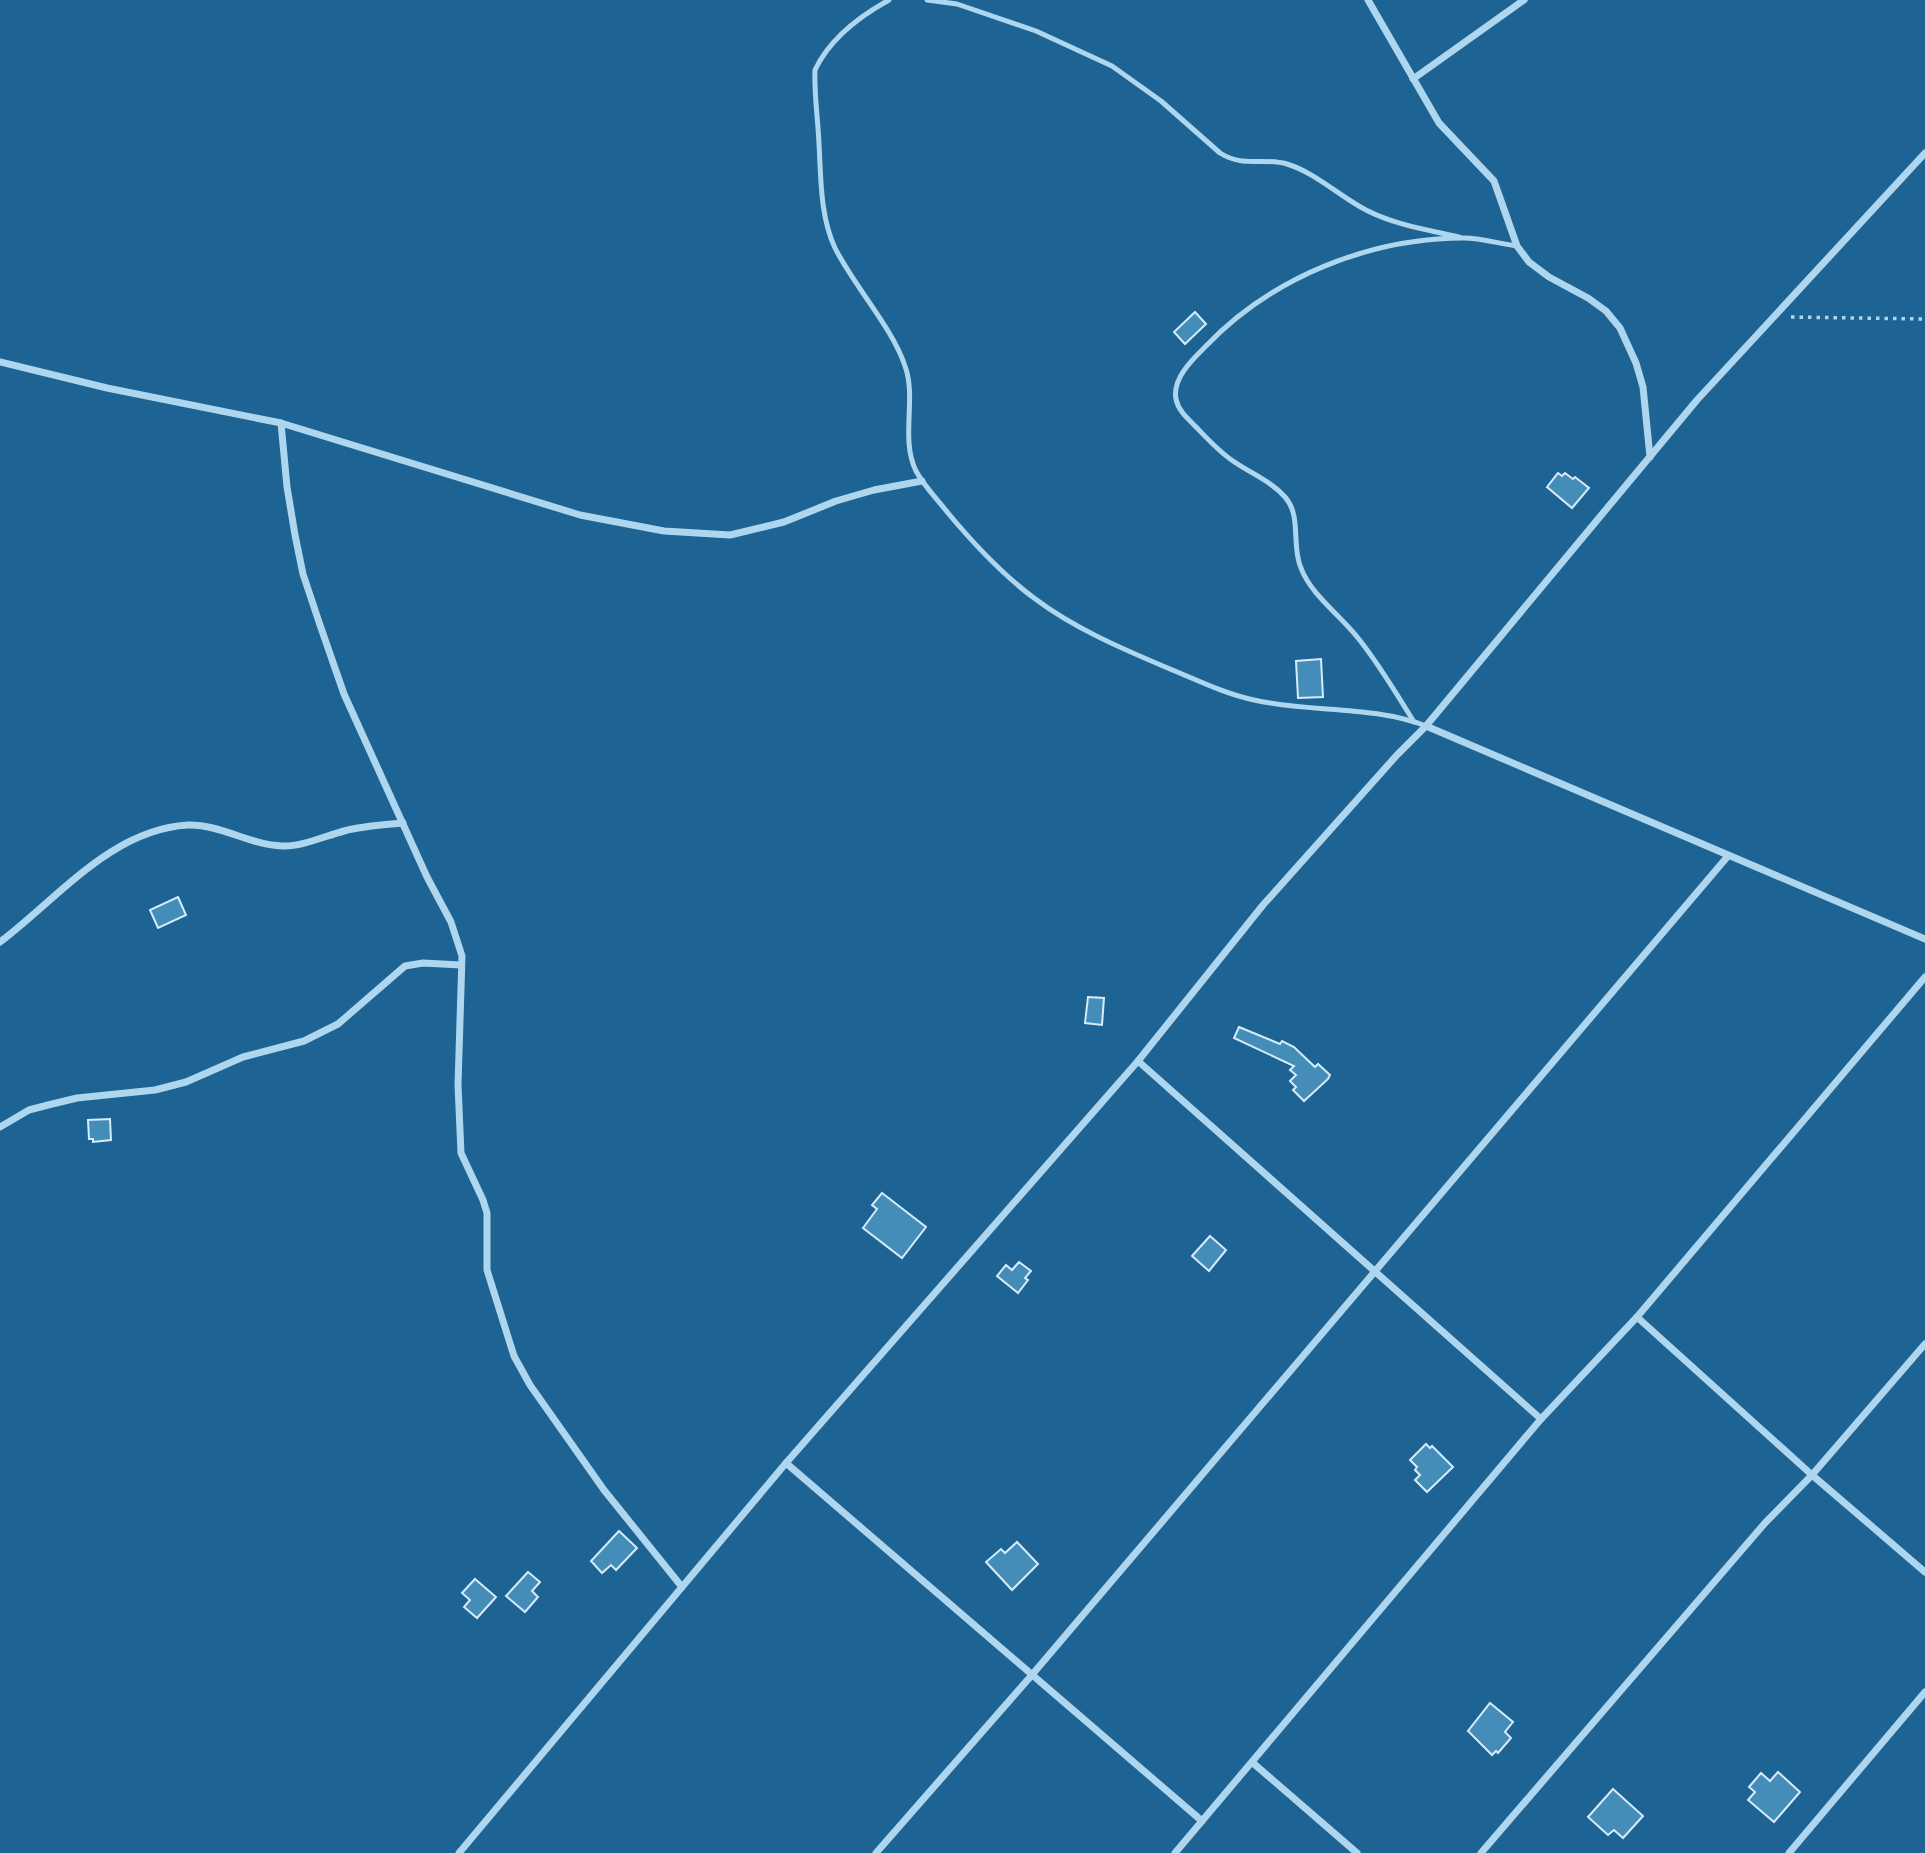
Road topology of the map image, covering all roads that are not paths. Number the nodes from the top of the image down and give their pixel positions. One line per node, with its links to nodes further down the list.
1 (889, 0): 12 (lane)
2 (927, 0): 7 (lane)
3 (1368, 0): 5 (street)
4 (1524, 0): 5 (street)
5 (1413, 79): 8 (street)
6 (1925, 153): 11 (street)
7 (1466, 238): 8 (lane); 13 (lane)
8 (1517, 246): 11 (street)
9 (0, 362): 10 (street)
10 (281, 423): 12 (street); 15 (street)
11 (1650, 457): 14 (street)
12 (922, 481): 13 (lane)
13 (1414, 722): 14 (lane)
14 (1426, 726): 16 (street); 21 (street)
15 (402, 823): 18 (street); 19 (street)
16 (1728, 856): 17 (street); 23 (street)
17 (1925, 939)
18 (0, 942)
19 (461, 965): 22 (street); 30 (street)
20 (1925, 977): 24 (street)
21 (1138, 1061): 23 (street); 27 (street)
22 (0, 1127)
23 (1377, 1272): 26 (street); 31 (street)
24 (1637, 1317): 26 (street); 28 (street)
25 (1925, 1344): 28 (street)
26 (1541, 1419): 33 (street)
27 (786, 1463): 30 (street); 31 (street)
28 (1812, 1475): 29 (street); 39 (street)
29 (1925, 1572)
30 (682, 1587): 35 (street)
31 (1031, 1676): 34 (street); 36 (street)
32 (1925, 1692): 40 (street)
33 (1252, 1763): 34 (street); 38 (street)
34 (1202, 1821): 37 (street)
35 (459, 1853)
36 (876, 1853)
37 (1175, 1853)
38 (1357, 1853)
39 (1482, 1853)
40 (1789, 1853)

